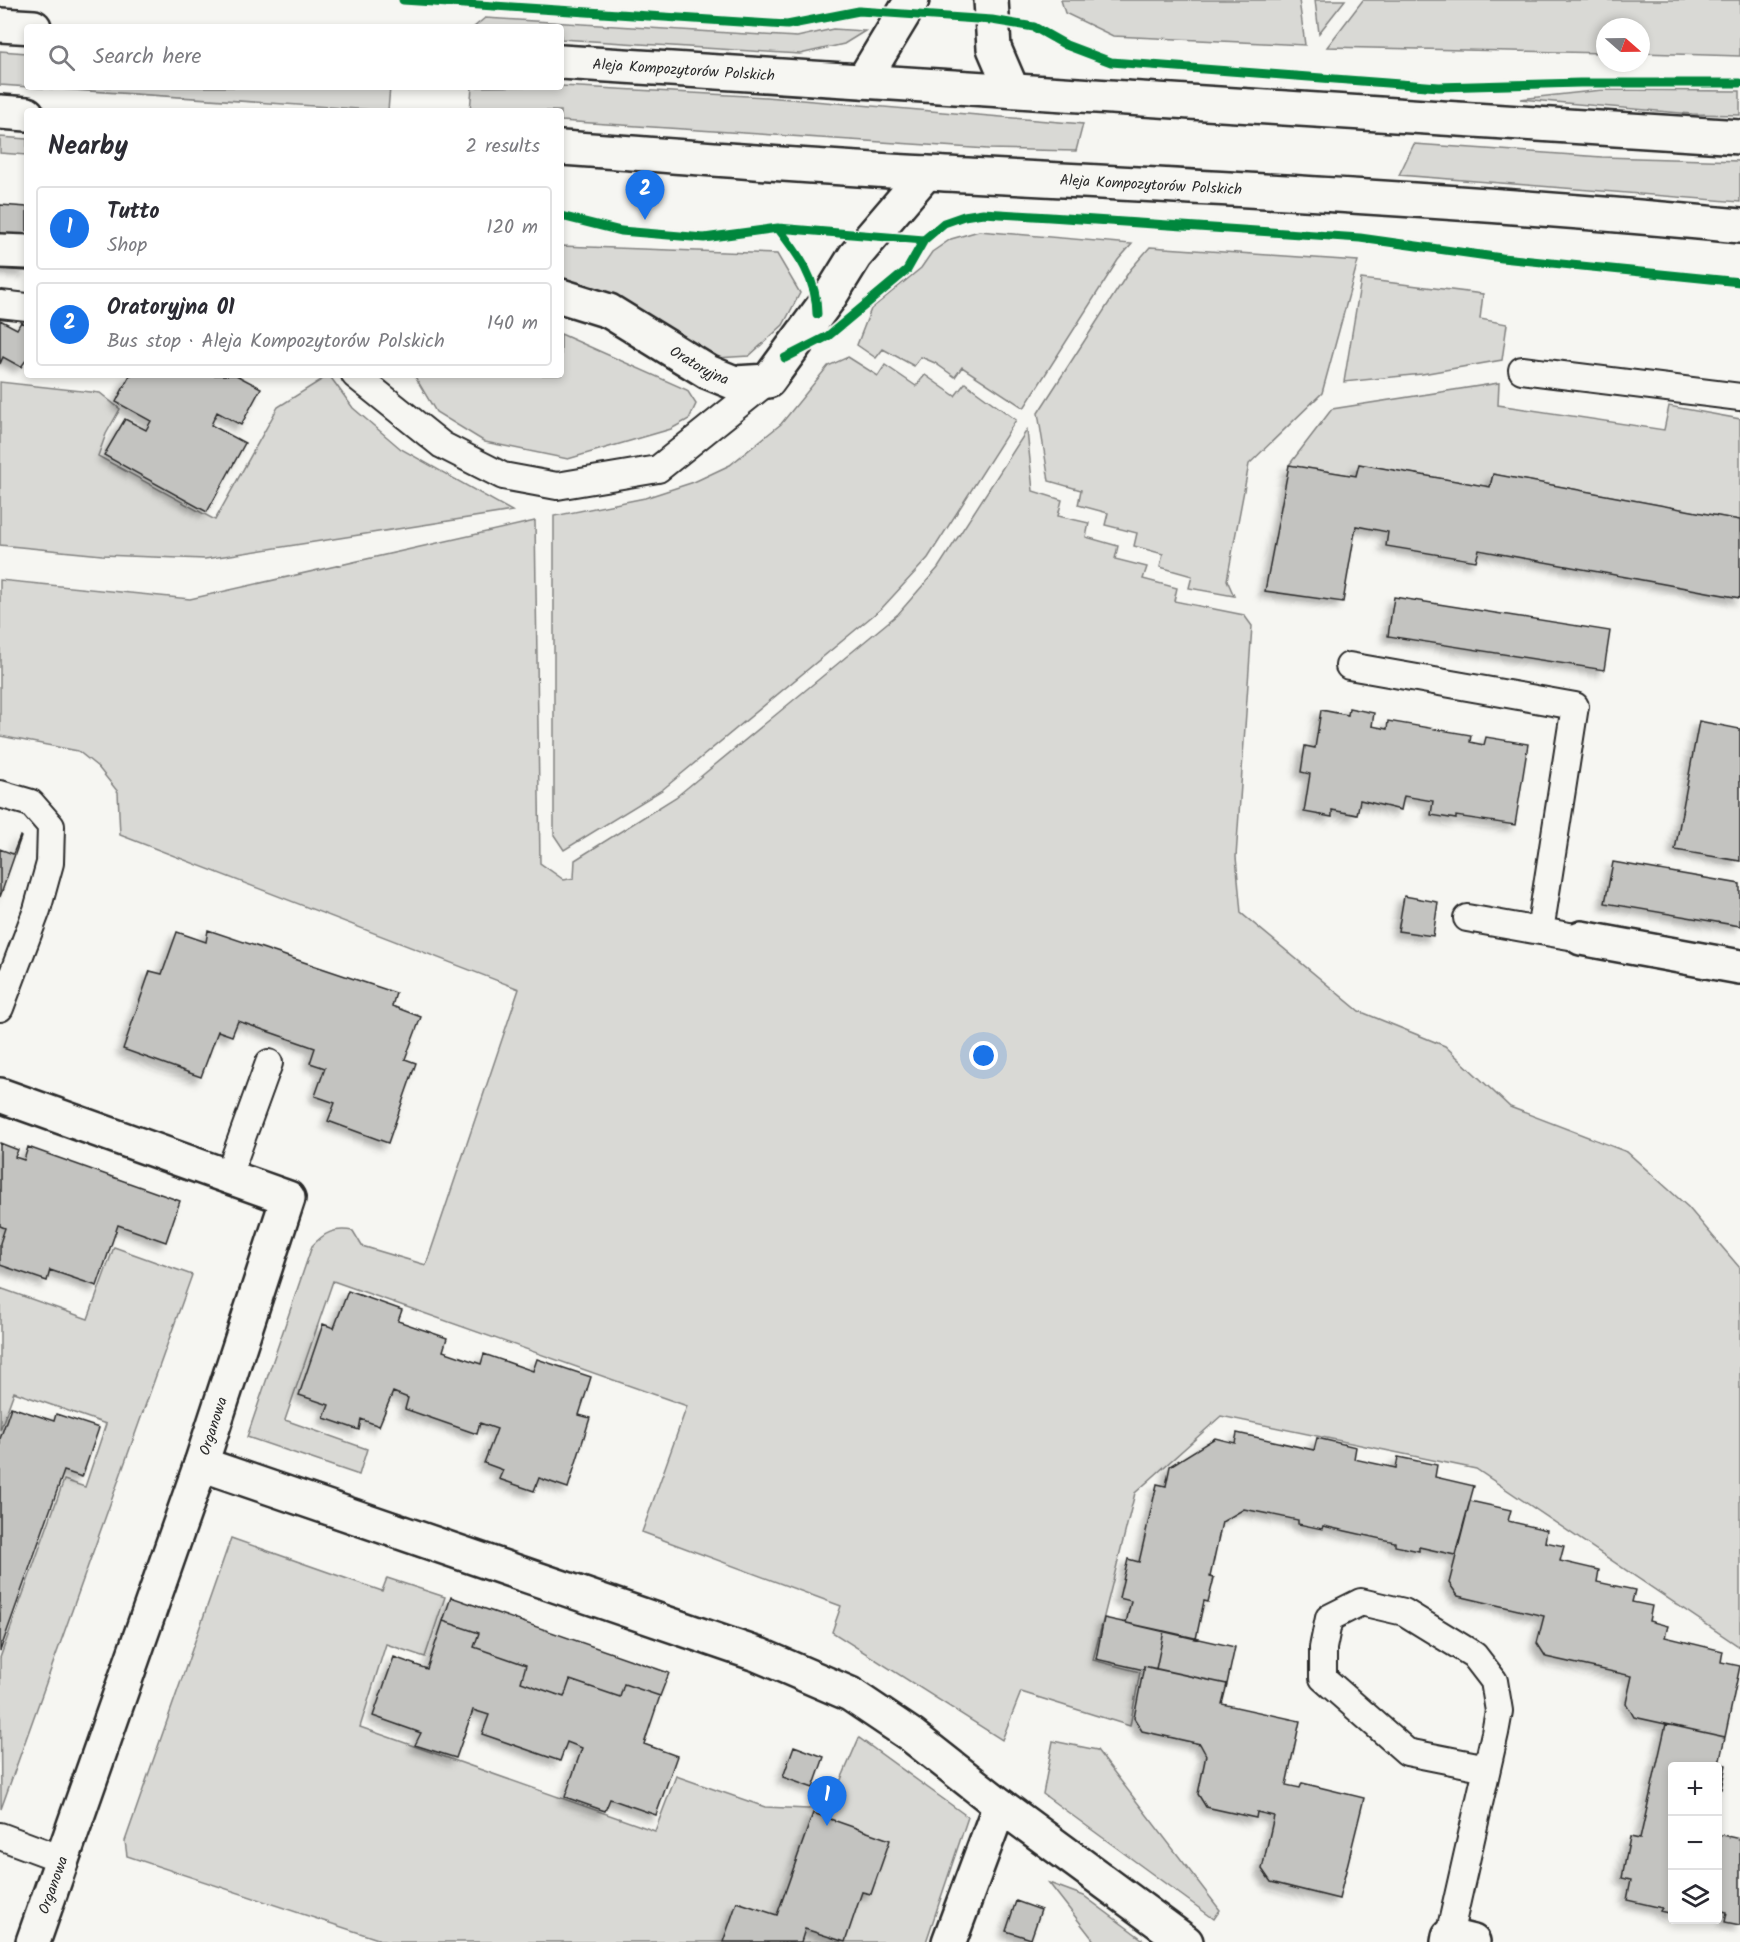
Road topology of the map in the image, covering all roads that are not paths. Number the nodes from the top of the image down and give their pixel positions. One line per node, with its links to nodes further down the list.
1 (912, 0): 6 (street)
2 (991, 0): 7 (street)
3 (0, 25): 4 (street)
4 (24, 26)
5 (564, 62): 6 (street, Aleja Kompozytorów Polskich)
6 (863, 81): 7 (street, Aleja Kompozytorów Polskich)
7 (1012, 90): 10 (street, Aleja Kompozytorów Polskich)
8 (0, 112): 9 (street)
9 (24, 114)
10 (1740, 137)
11 (564, 148): 12 (street, Aleja Kompozytorów Polskich)
12 (926, 173): 13 (street, Aleja Kompozytorów Polskich); 21 (street)
13 (1740, 226)
14 (0, 251): 15 (street)
15 (24, 252)
16 (564, 297): 21 (street, Oratoryjna)
17 (0, 304): 18 (lane)
18 (24, 307)
19 (1522, 370): 22 (lane)
20 (359, 378): 21 (lane)
21 (768, 381)
22 (1740, 397)
23 (1349, 666): 26 (lane)
24 (0, 794): 29 (lane)
25 (1467, 918): 26 (lane)
26 (1540, 931): 27 (lane)
27 (1581, 938): 28 (street)
28 (1740, 967)
29 (0, 1008)
30 (269, 1063): 32 (lane)
31 (0, 1095): 32 (street, Organowa)
32 (228, 1176): 33 (street, Organowa)
33 (201, 1464): 35 (street); 37 (street, Organowa)
34 (1487, 1768): 34 (lane); 38 (lane)
35 (1000, 1805): 40 (street); 41 (street)
36 (0, 1836): 37 (lane)
37 (62, 1859): 39 (street, Organowa)
38 (1457, 1940)
39 (33, 1942)
40 (949, 1942)
41 (1186, 1942)

